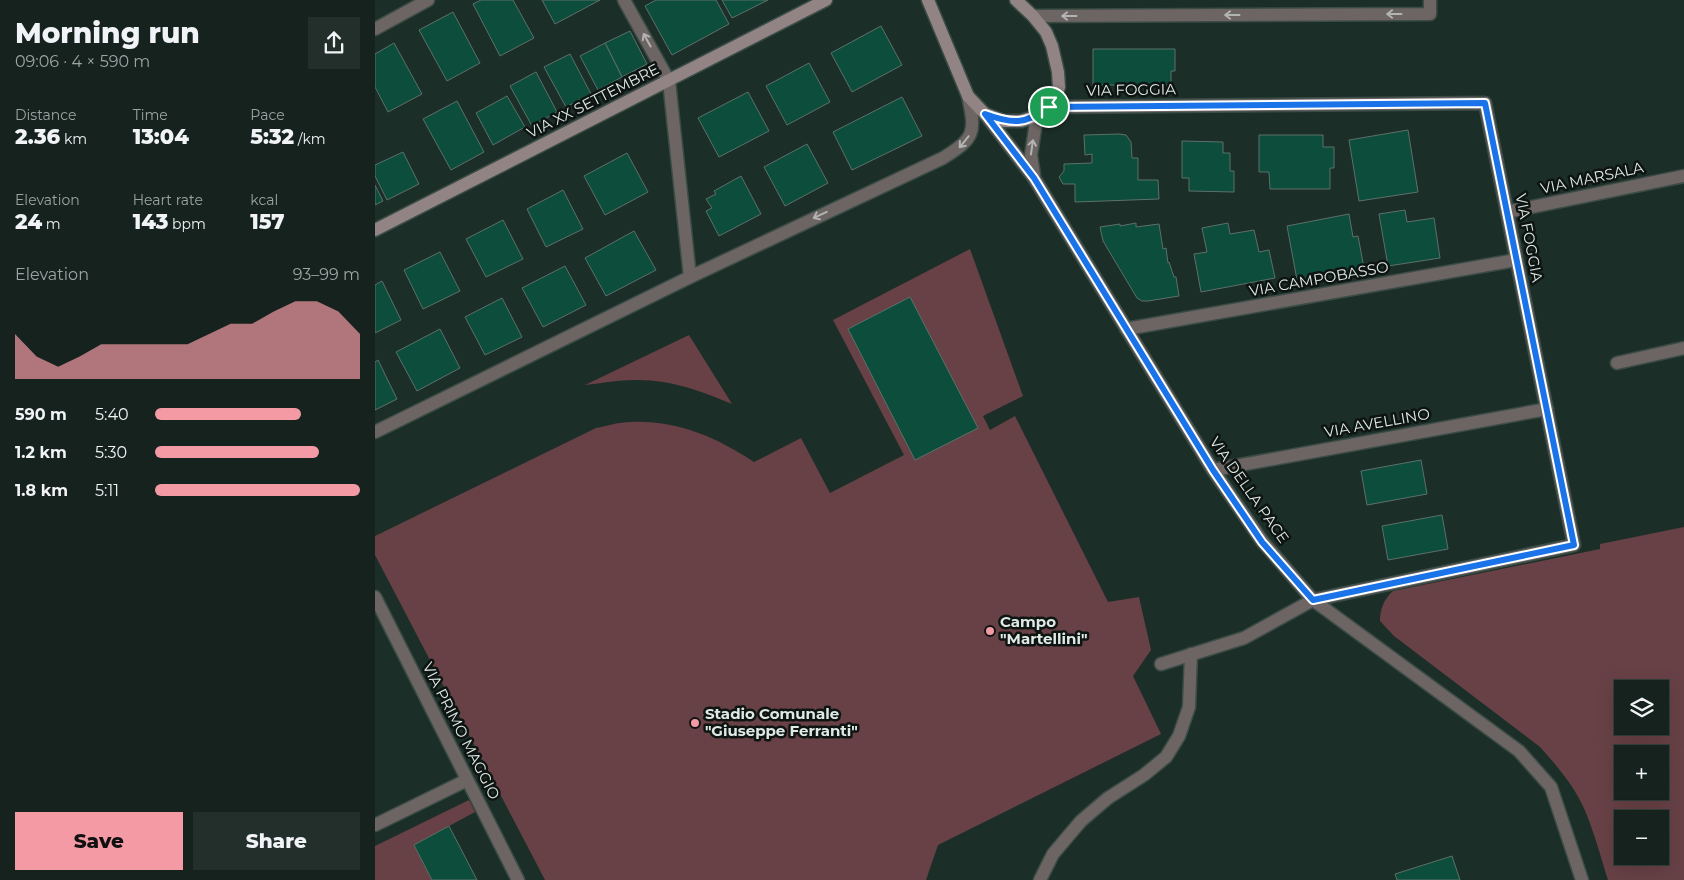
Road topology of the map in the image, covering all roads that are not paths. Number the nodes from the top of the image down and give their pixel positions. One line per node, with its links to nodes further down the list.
1 (428, 0): 9 (street)
2 (624, 0): 10 (street, one-way to 2)
3 (826, 0): 10 (main road, VIA XX SETTEMBRE)
4 (924, 0): 7 (main road)
5 (1016, 0): 8 (main road)
6 (1430, 0): 8 (street, one-way to 8)
7 (930, 6): 11 (main road)
8 (1033, 16): 12 (main road)
9 (375, 28)
10 (669, 81): 18 (main road, VIA XX SETTEMBRE); 20 (street)
11 (968, 96): 13 (main road); 20 (street, one-way to 20)
12 (1049, 107): 14 (main road); 17 (street, VIA FOGGIA)
13 (985, 114): 14 (main road); 16 (street, VIA DELLA PACE)
14 (1037, 116): 16 (street, VIA DELLA PACE, one-way to 14)
15 (1684, 176): 17 (street, VIA MARSALA)
16 (1034, 178): 21 (street, VIA DELLA PACE)
17 (1507, 212): 19 (street, VIA FOGGIA)
18 (375, 230)
19 (1516, 260): 21 (street, VIA CAMPOBASSO); 24 (street, VIA FOGGIA)
20 (690, 276): 25 (street)
21 (1127, 329): 26 (street, VIA DELLA PACE)
22 (1684, 348): 23 (street)
23 (1617, 363)
24 (1547, 409): 26 (street, VIA AVELLINO); 28 (street, VIA FOGGIA)
25 (375, 432)
26 (1213, 470): 28 (street, VIA DELLA PACE)
27 (375, 597): 31 (street, VIA PRIMO MAGGIO)
28 (1313, 600): 29 (street); 35 (street, VIA DELLA PACE)
29 (1191, 654): 30 (street); 34 (street)
30 (1161, 664)
31 (467, 780): 32 (street); 33 (street, VIA PRIMO MAGGIO)
32 (375, 825)
33 (517, 880)
34 (1040, 880)
35 (1582, 880)

